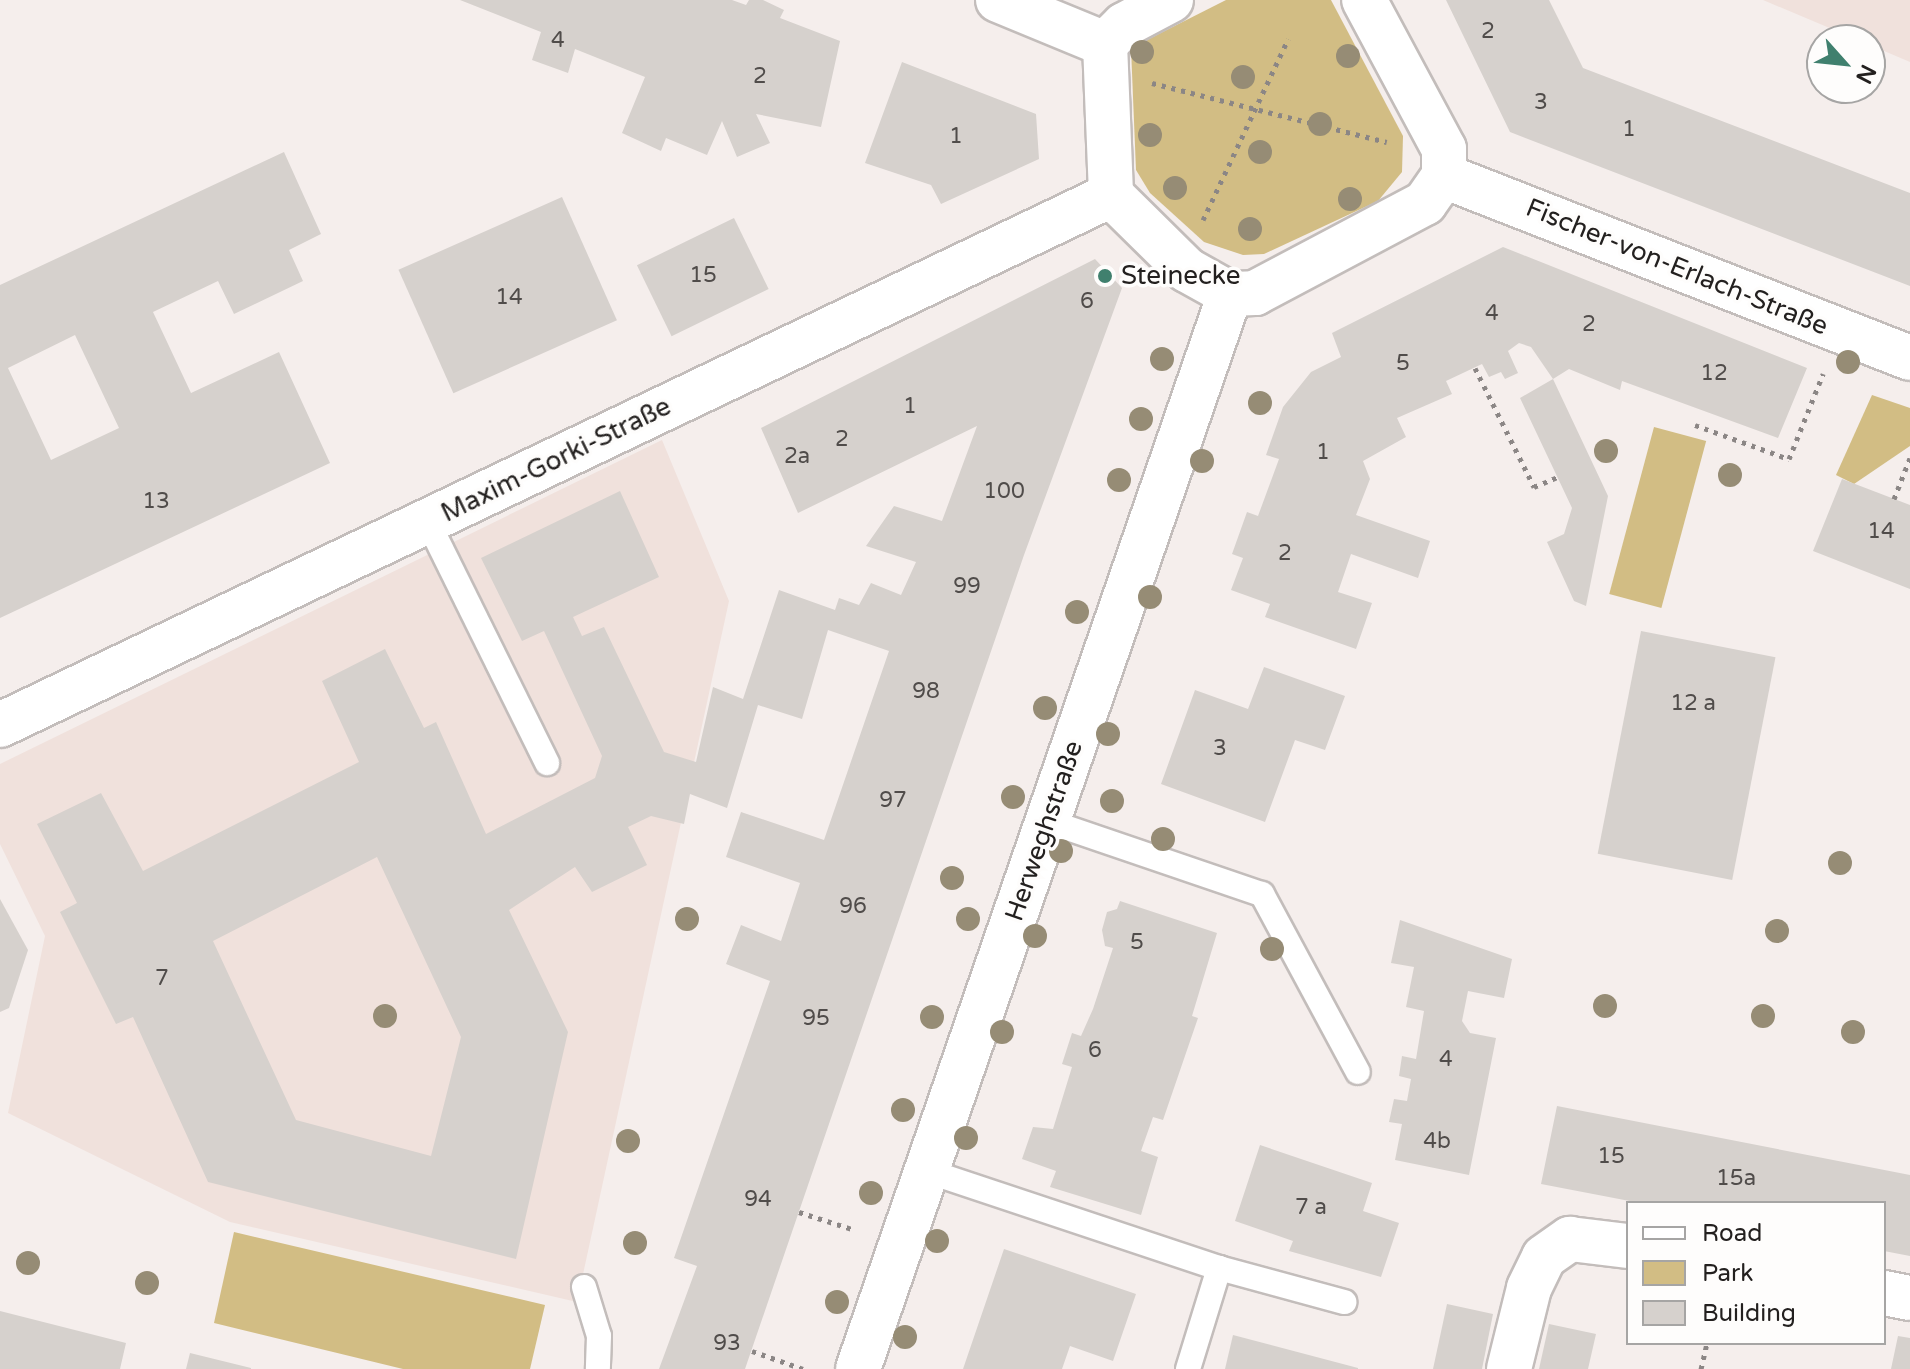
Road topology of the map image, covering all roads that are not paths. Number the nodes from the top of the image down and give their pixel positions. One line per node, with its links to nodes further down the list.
1 (998, 0): 4 (street)
2 (1171, 0): 4 (street)
3 (1364, 0): 5 (street)
4 (1105, 44): 6 (street)
5 (1444, 176): 7 (street); 8 (street, Fischer-von-Erlach-Straße)
6 (1111, 195): 7 (street); 9 (street, Maxim-Gorki-Straße)
7 (1230, 294): 12 (street, Herweghstraße)
8 (1910, 358)
9 (428, 522): 10 (street, Maxim-Gorki-Straße); 11 (lane)
10 (0, 725)
11 (547, 763)
12 (1047, 821): 13 (lane); 14 (street, Herweghstraße)
13 (1358, 1072)
14 (927, 1171): 16 (lane); 22 (street, Herweghstraße)
15 (1626, 1246): 24 (street)
16 (1219, 1268): 20 (lane); 23 (lane)
17 (584, 1287): 21 (lane)
18 (1886, 1293): 19 (street)
19 (1910, 1298)
20 (1344, 1302)
21 (598, 1369)
22 (858, 1369)
23 (1188, 1369)
24 (1509, 1369)

